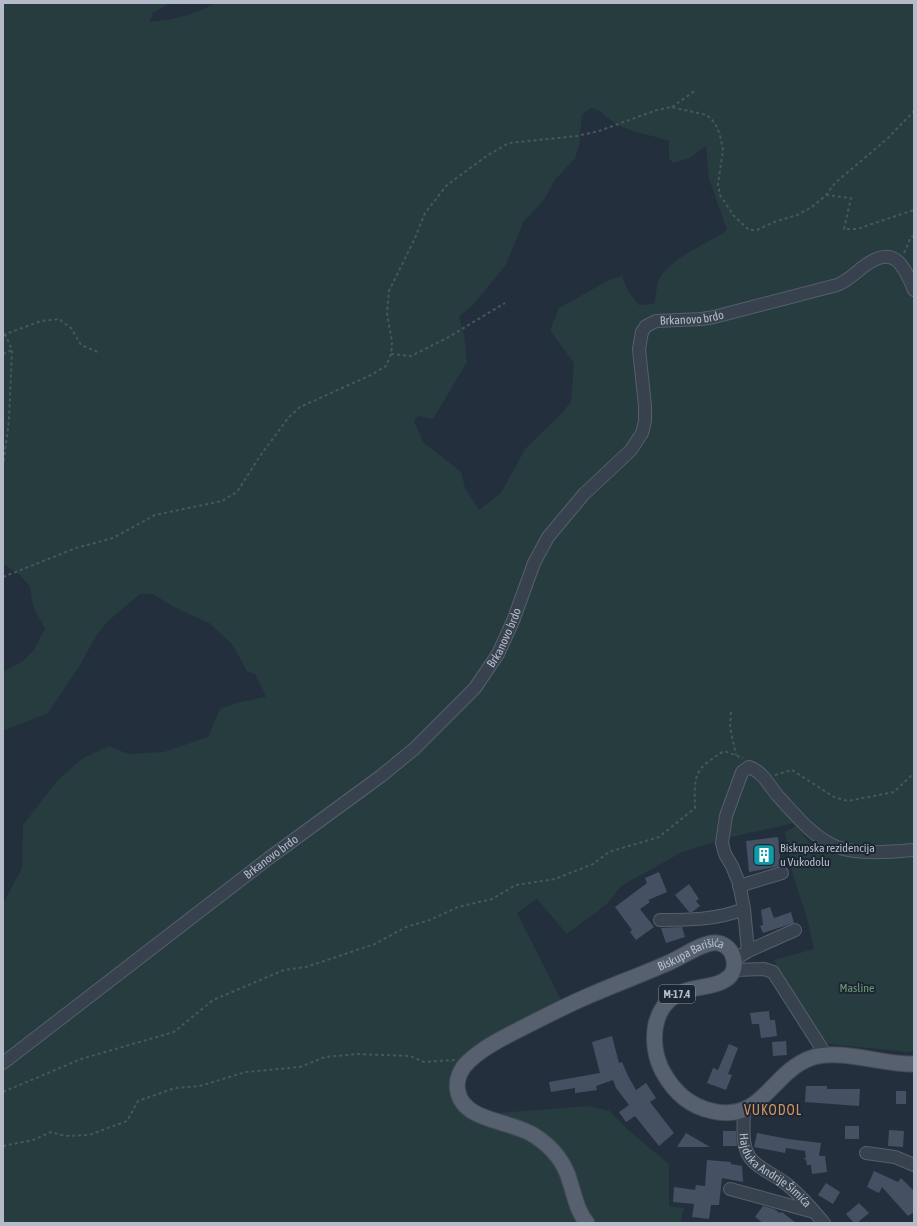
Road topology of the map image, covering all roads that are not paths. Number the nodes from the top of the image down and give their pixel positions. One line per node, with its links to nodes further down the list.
1 (914, 290): 11 (street, Brkanovo brdo)
2 (914, 850): 4 (street)
3 (782, 873): 4 (street)
4 (739, 886): 5 (street)
5 (744, 909): 6 (street); 8 (street)
6 (660, 920)
7 (795, 930): 8 (street)
8 (748, 951): 9 (street)
9 (734, 965): 10 (street); 13 (main road, Biskupa Barišića / M-17.4); 18 (main road, Biskupa Barišića / M-17.4)
10 (826, 1055): 12 (main road, Biskupa Barišića / M-17.4); 13 (main road, Biskupa Barišića / M-17.4)
11 (3, 1062)
12 (914, 1064)
13 (744, 1110): 17 (street, Hajduka Andrije Šimića)
14 (866, 1153): 15 (street)
15 (914, 1166)
16 (730, 1189): 17 (street)
17 (815, 1212): 19 (street, Hajduka Andrije Šimića)
18 (587, 1223)
19 (824, 1223)

